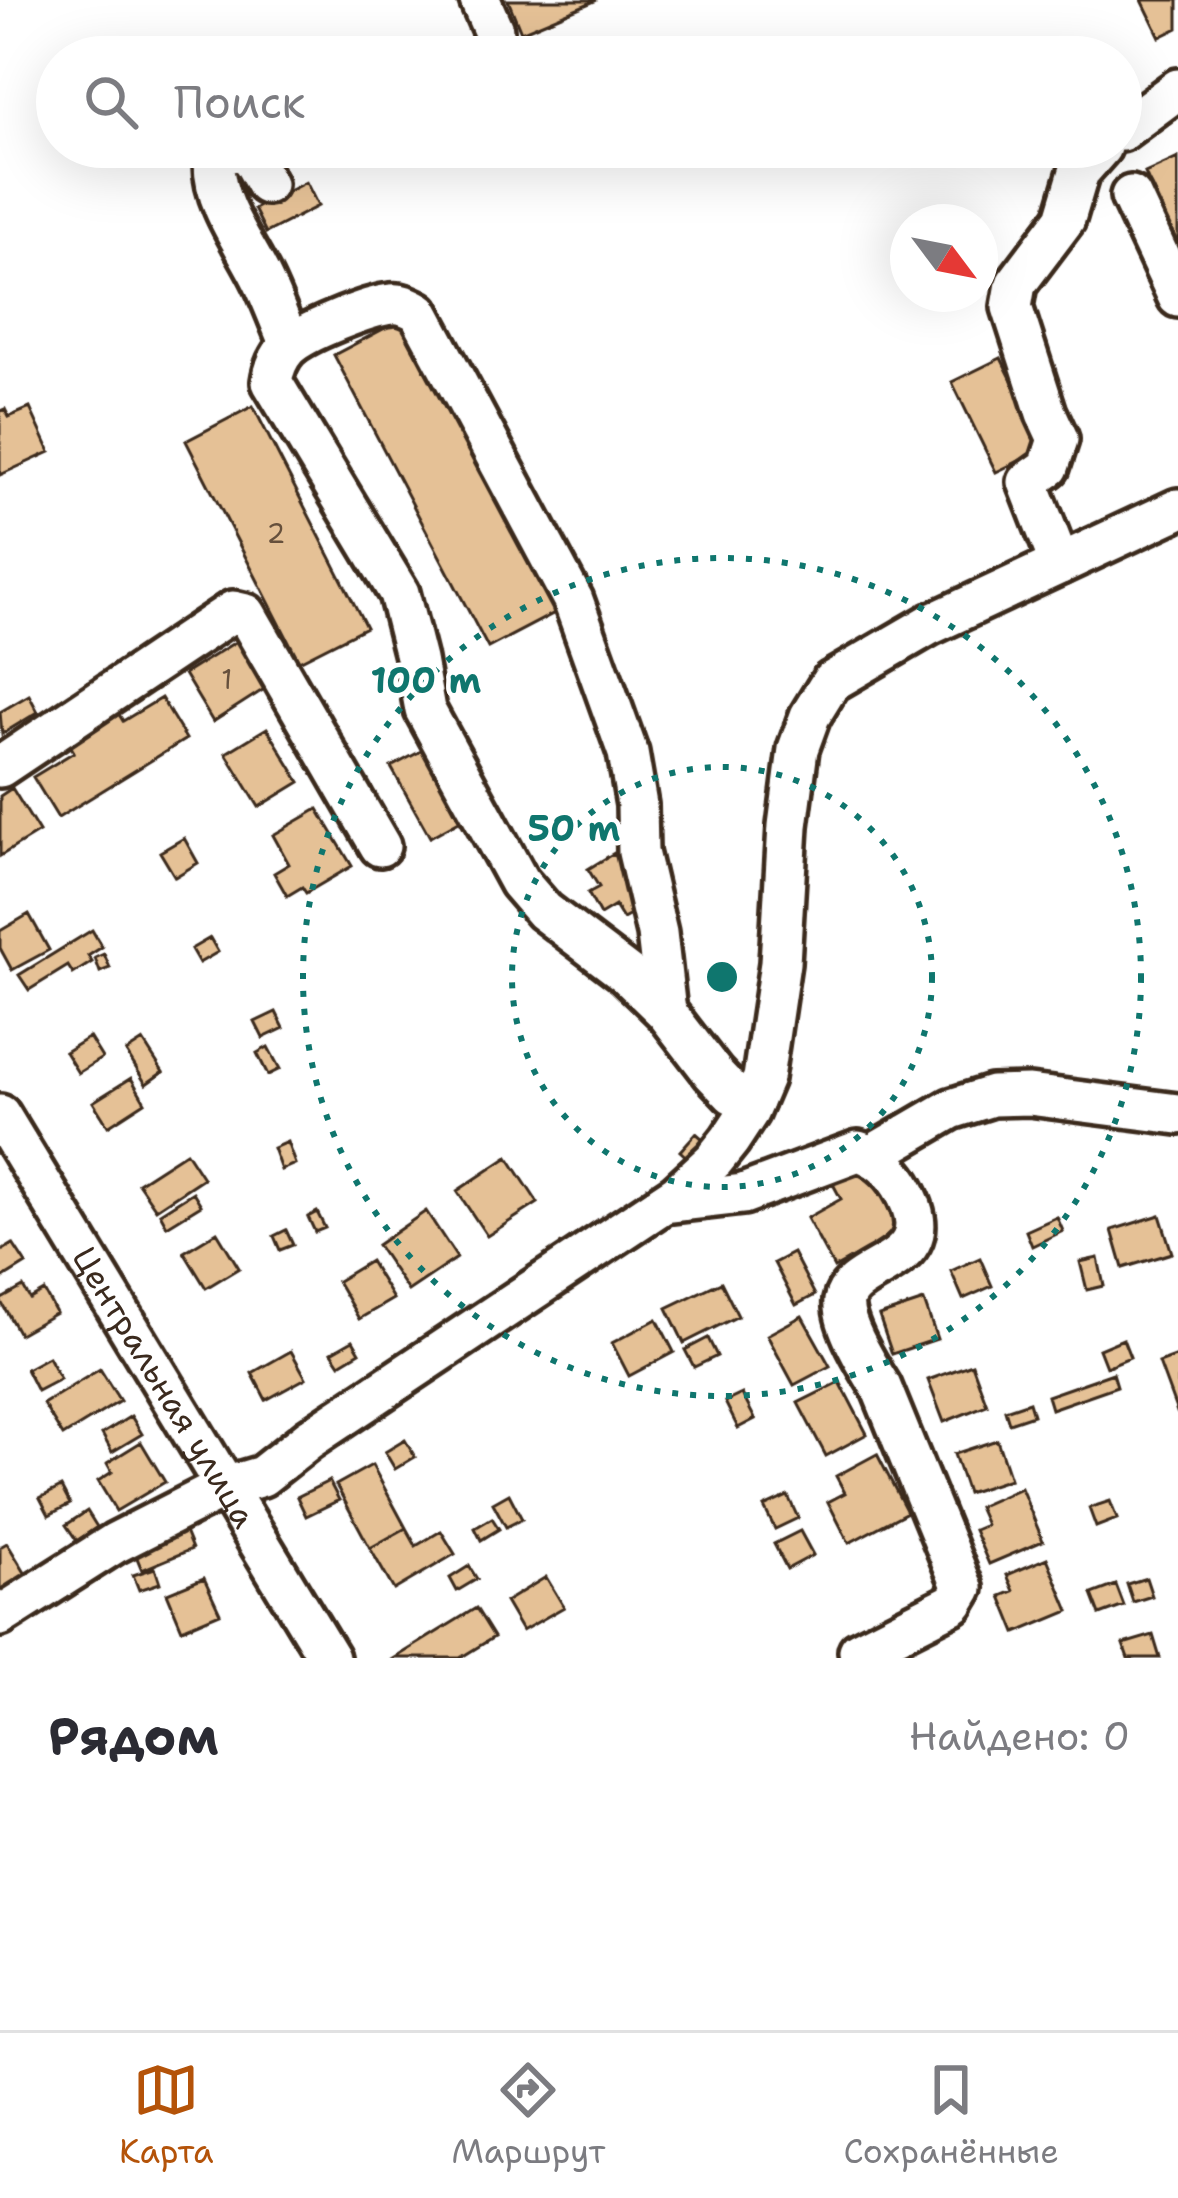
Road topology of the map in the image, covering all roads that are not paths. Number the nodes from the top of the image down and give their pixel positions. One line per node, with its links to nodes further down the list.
1 (1178, 88): 2 (street)
2 (1142, 115)
3 (214, 168): 9 (street)
4 (258, 168): 6 (street)
5 (1082, 168): 11 (street)
6 (266, 184)
7 (1131, 196): 8 (street)
8 (1178, 297)
9 (290, 345): 14 (street); 14 (street)
10 (1178, 509): 11 (street)
11 (1060, 564): 15 (street)
12 (0, 767): 13 (street)
13 (380, 846)
14 (666, 1012): 15 (street)
15 (753, 1101): 19 (street)
16 (1178, 1114): 18 (street)
17 (0, 1115): 20 (street, Центральная улица)
18 (872, 1155): 19 (street); 22 (street)
19 (670, 1199): 20 (street)
20 (225, 1486): 21 (street); 23 (street, Центральная улица)
21 (0, 1616)
22 (859, 1651)
23 (329, 1658)

